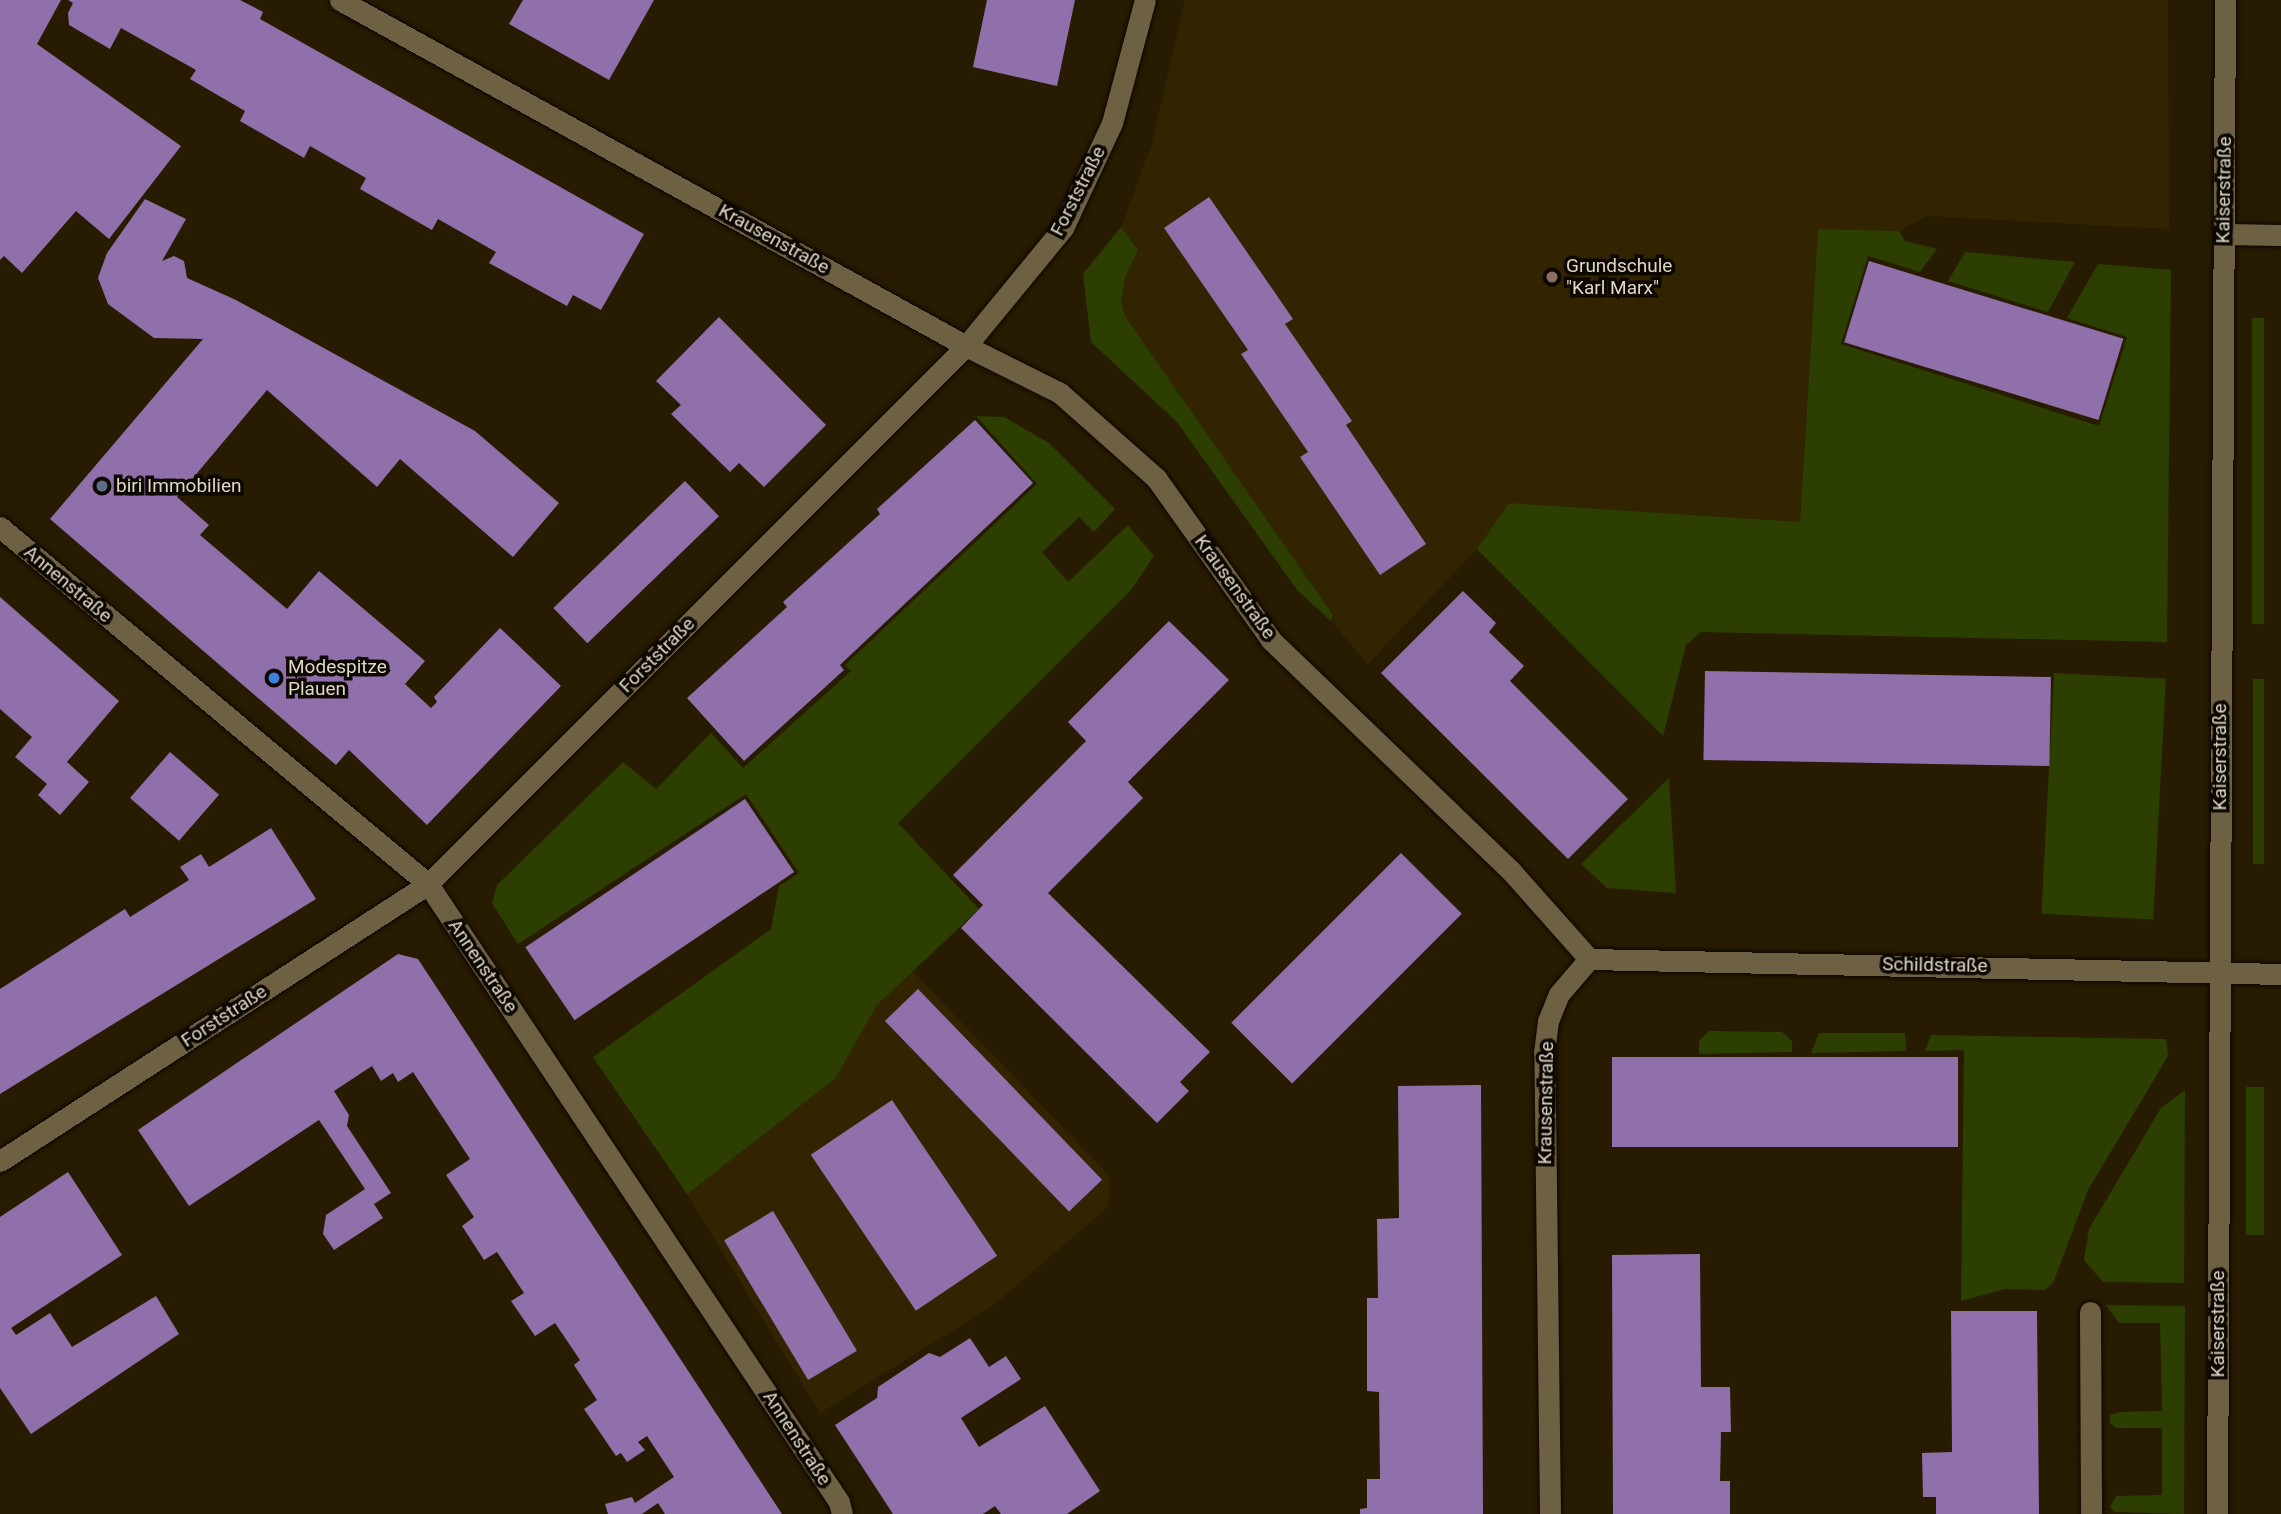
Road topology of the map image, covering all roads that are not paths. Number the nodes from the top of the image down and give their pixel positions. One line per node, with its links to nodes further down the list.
1 (340, 0): 6 (street, Krausenstraße)
2 (1145, 0): 6 (street, Forststraße)
3 (2225, 0): 4 (street, Kaiserstraße)
4 (2224, 234): 5 (street); 10 (street, Kaiserstraße)
5 (2281, 235)
6 (966, 346): 8 (street, Forststraße); 9 (street, Krausenstraße)
7 (0, 527): 8 (street, Annenstraße)
8 (428, 884): 12 (street, Forststraße); 14 (street, Annenstraße)
9 (1589, 959): 10 (street, Schildstraße); 15 (street, Krausenstraße)
10 (2218, 972): 11 (street, Schildstraße); 17 (street, Kaiserstraße)
11 (2281, 974)
12 (0, 1161)
13 (2090, 1312): 16 (street)
14 (842, 1514)
15 (1549, 1514)
16 (2091, 1514)
17 (2217, 1514)

